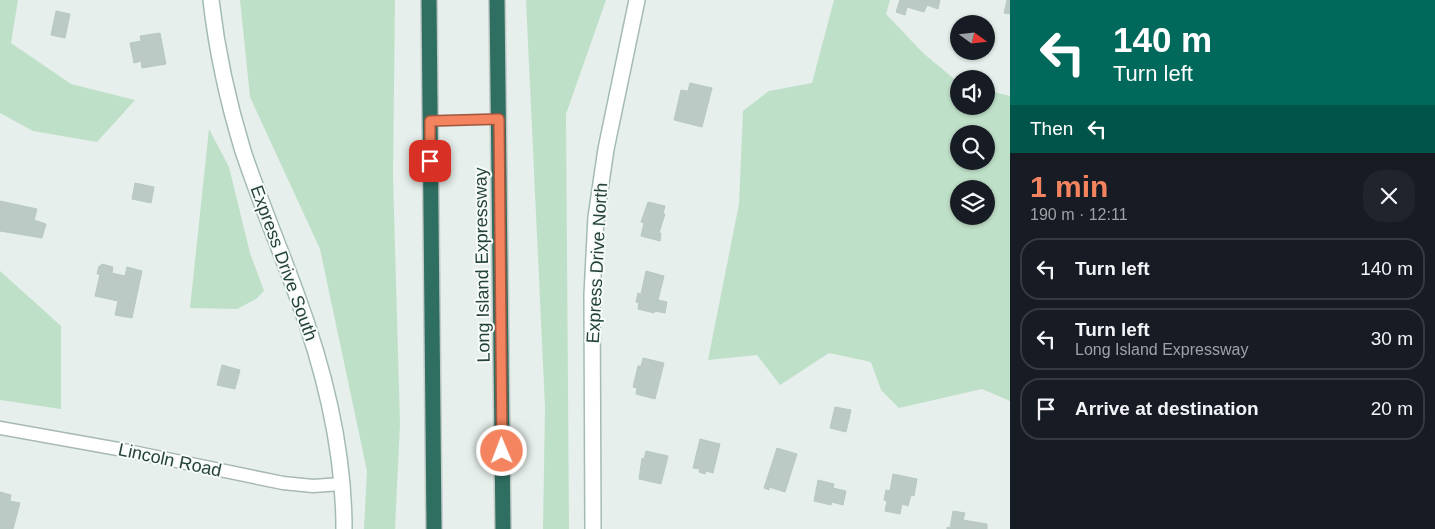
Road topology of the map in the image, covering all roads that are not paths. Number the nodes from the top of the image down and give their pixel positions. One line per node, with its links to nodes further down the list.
1 (212, 0): 8 (main road, Express Drive South)
2 (429, 0): 6 (highway)
3 (498, 0): 5 (highway, Long Island Expressway)
4 (637, 0): 12 (main road, Express Drive North)
5 (499, 119): 6 (lane); 11 (highway, Long Island Expressway)
6 (430, 121): 10 (highway)
7 (0, 428): 8 (street, Lincoln Road)
8 (341, 484): 9 (main road, Express Drive South)
9 (344, 529)
10 (434, 529)
11 (503, 529)
12 (593, 529)

